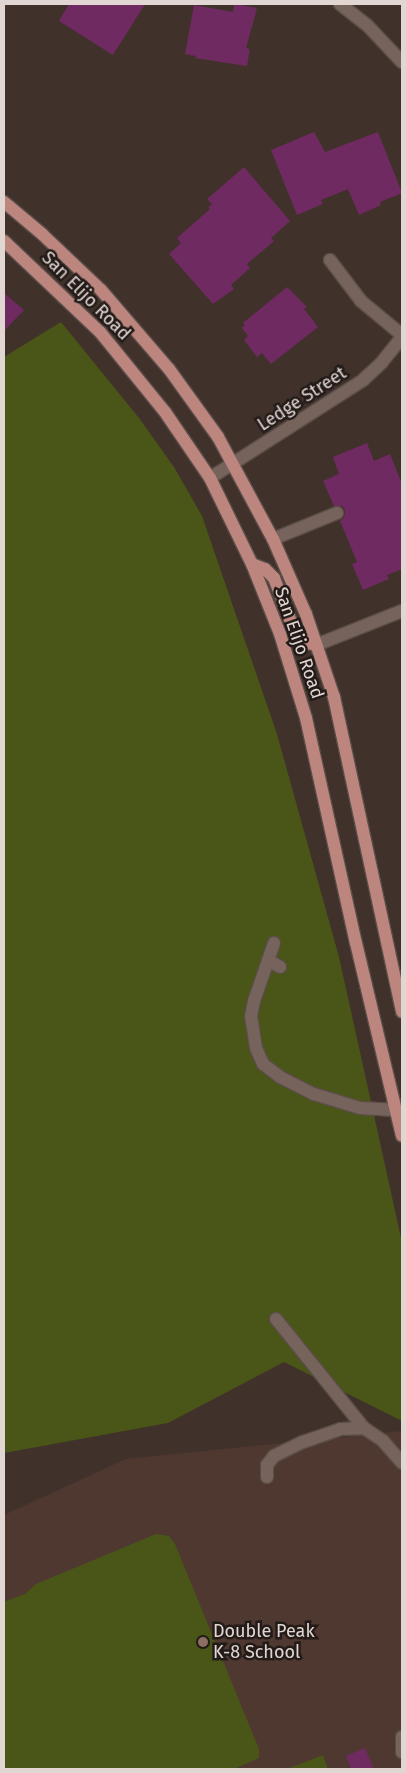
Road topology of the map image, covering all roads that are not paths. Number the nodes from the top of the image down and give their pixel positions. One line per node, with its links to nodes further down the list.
1 (340, 4): 2 (street)
2 (402, 62)
3 (4, 202): 7 (main road, San Elijo Road)
4 (4, 241): 8 (main road, San Elijo Road)
5 (330, 260): 6 (street)
6 (402, 336): 7 (street, Ledge Street)
7 (234, 463): 8 (street, Ledge Street); 10 (main road, San Elijo Road)
8 (210, 478): 11 (main road, San Elijo Road)
9 (337, 513): 10 (street)
10 (273, 539): 13 (main road, San Elijo Road)
11 (252, 564): 13 (main road); 18 (main road, San Elijo Road)
12 (402, 611): 13 (street)
13 (316, 644): 17 (main road, San Elijo Road)
14 (274, 943): 15 (street)
15 (268, 960): 16 (street); 18 (street)
16 (280, 967)
17 (402, 1012)
18 (396, 1110): 19 (main road, San Elijo Road)
19 (402, 1136)
20 (276, 1319): 21 (street)
21 (364, 1428): 22 (street); 23 (street)
22 (402, 1463)
23 (267, 1477)
24 (402, 1736): 25 (street)
25 (402, 1752)

